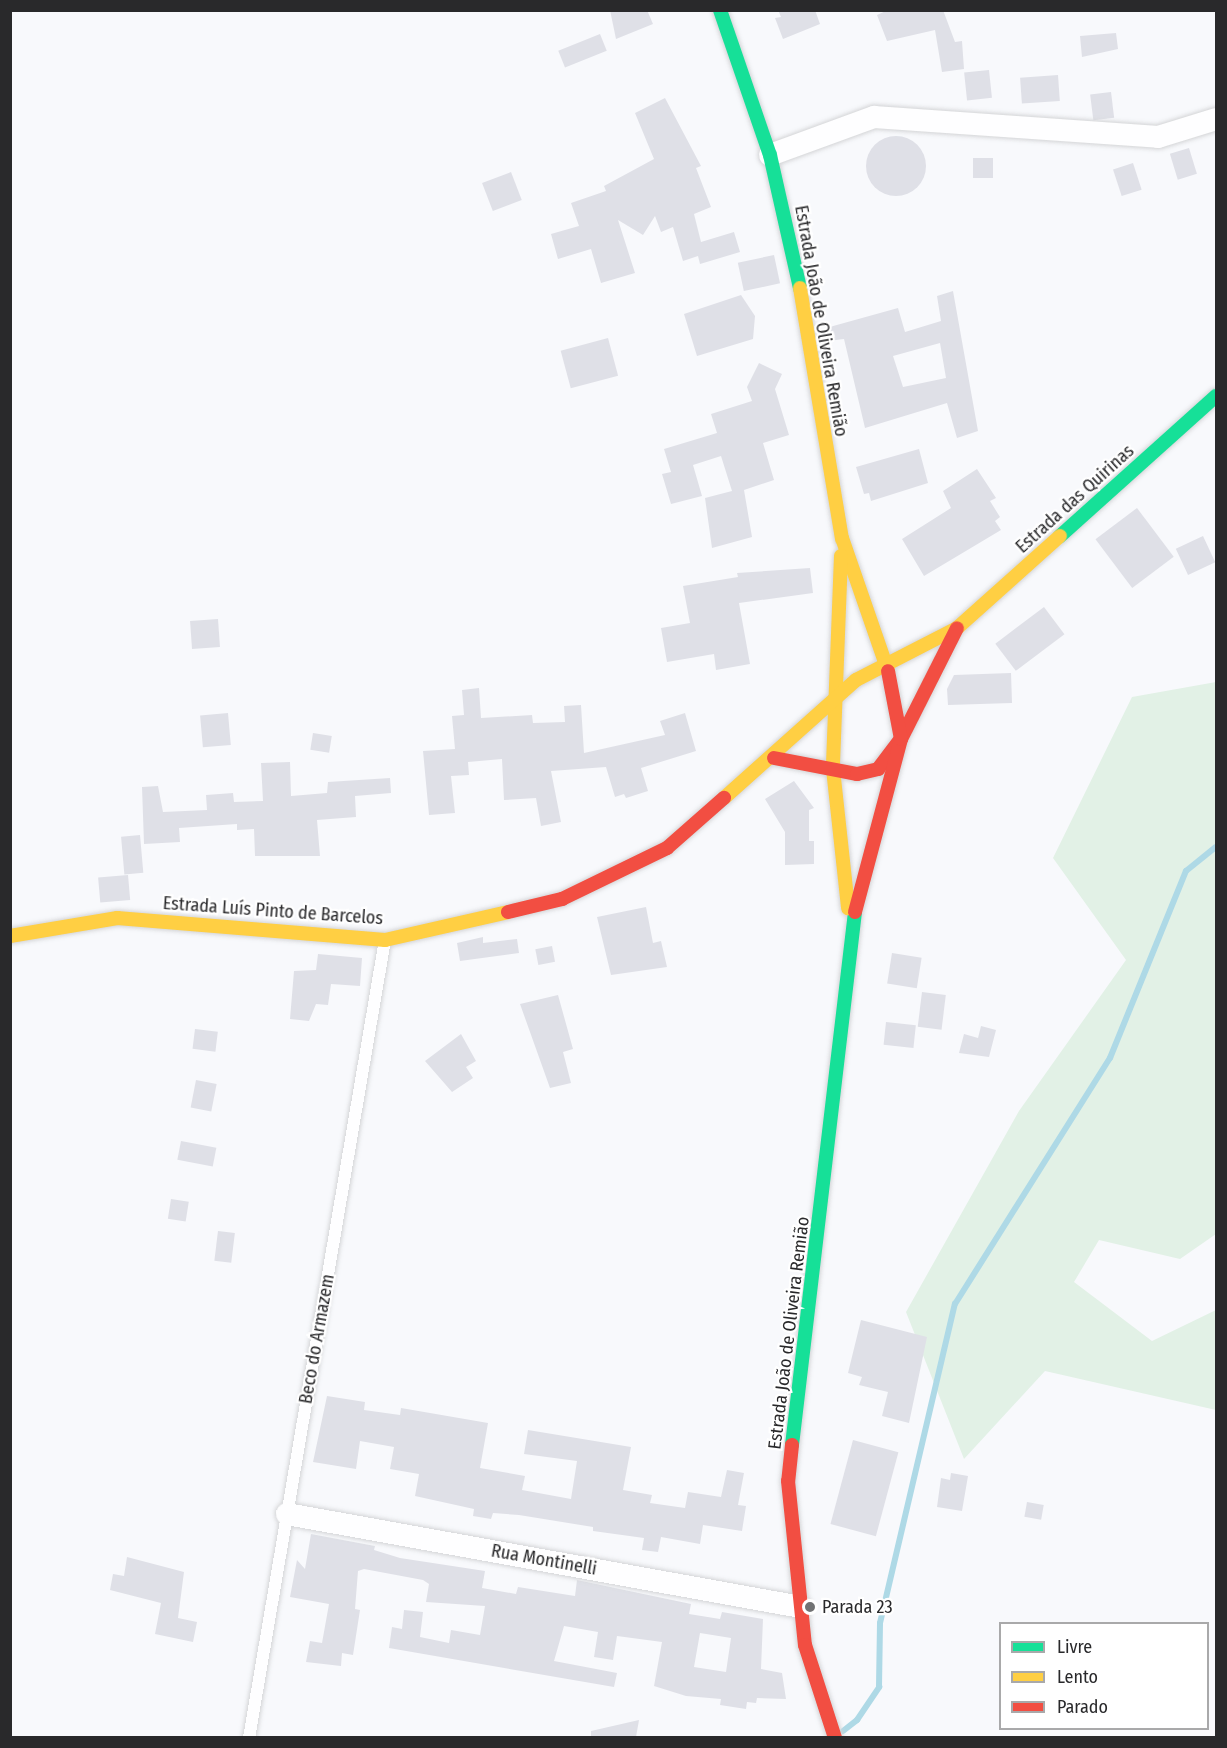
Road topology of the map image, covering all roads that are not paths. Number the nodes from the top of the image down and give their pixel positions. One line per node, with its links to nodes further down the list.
1 (720, 10): 3 (main road, Estrada João de Oliveira Remião)
2 (1216, 119): 3 (street)
3 (770, 155): 5 (main road, Estrada João de Oliveira Remião)
4 (1216, 396): 6 (main road, Estrada das Quirinas)
5 (842, 538): 7 (main road, Estrada João de Oliveira Remião); 8 (main road, Estrada João de Oliveira Remião)
6 (957, 628): 7 (main road, Estrada das Quirinas); 9 (main road, Estrada das Quirinas)
7 (887, 668): 8 (main road, Estrada Luís Pinto de Barcelos); 9 (main road, Estrada João de Oliveira Remião)
8 (834, 699): 10 (main road, Estrada Luís Pinto de Barcelos); 11 (main road, Estrada João de Oliveira Remião)
9 (901, 739): 11 (main road, Estrada das Quirinas); 12 (main road, Estrada João de Oliveira Remião)
10 (774, 758): 11 (main road); 14 (main road, Estrada Luís Pinto de Barcelos)
11 (833, 769): 12 (main road, Estrada João de Oliveira Remião)
12 (850, 928): 16 (main road, Estrada João de Oliveira Remião)
13 (10, 936): 14 (main road, Estrada Luís Pinto de Barcelos)
14 (385, 940): 15 (lane, Beco do Armazem)
15 (287, 1514): 16 (street, Rua Montinelli); 17 (lane, Beco do Armazem)
16 (801, 1607): 18 (main road, Estrada João de Oliveira Remião)
17 (249, 1737)
18 (835, 1737)

